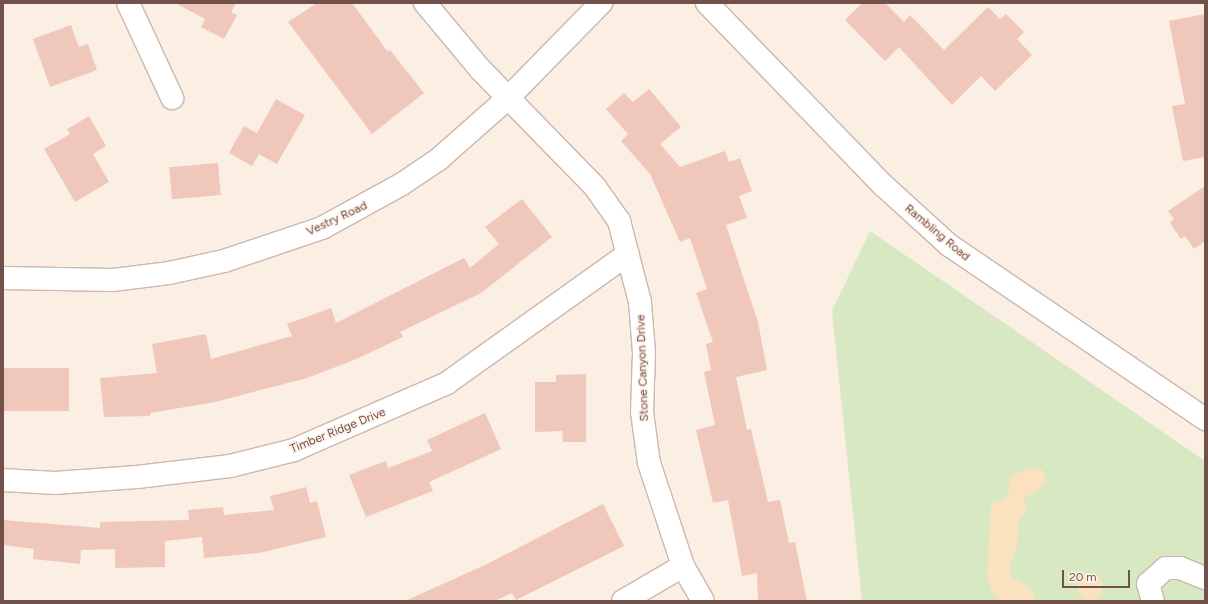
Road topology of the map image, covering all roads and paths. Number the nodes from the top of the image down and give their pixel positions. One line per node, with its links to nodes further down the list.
1 (128, 3): 5 (street)
2 (425, 3): 6 (street, Stone Canyon Drive)
3 (601, 3): 6 (street, Vestry Road)
4 (707, 3): 9 (street, Rambling Road)
5 (172, 98)
6 (509, 98): 7 (street, Stone Canyon Drive); 8 (street, Vestry Road)
7 (628, 254): 10 (street, Timber Ridge Drive); 11 (street, Stone Canyon Drive)
8 (3, 278)
9 (1205, 419)
10 (3, 480)
11 (683, 566): 13 (street); 14 (street, Stone Canyon Drive)
12 (1205, 578): 15 (street)
13 (623, 601)
14 (703, 601)
15 (1153, 601)

